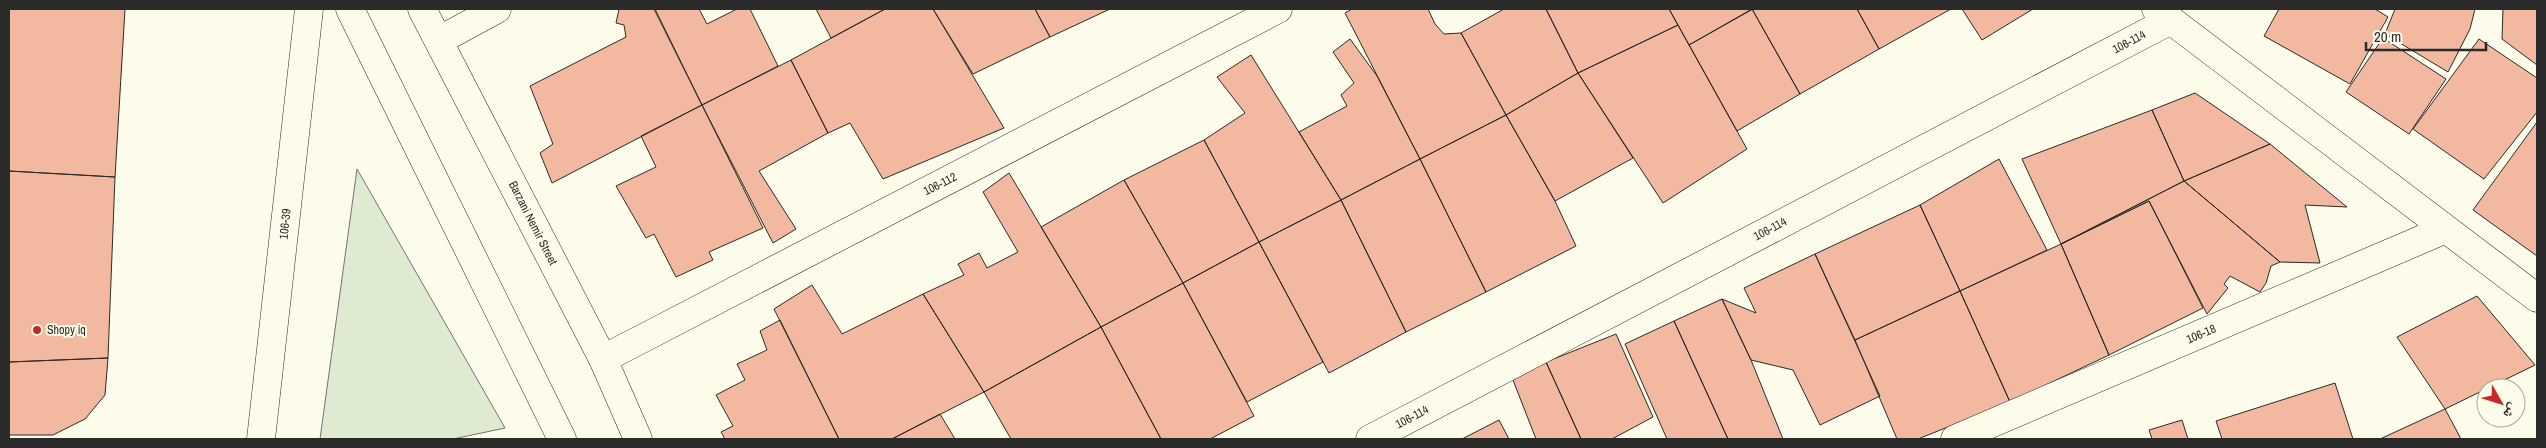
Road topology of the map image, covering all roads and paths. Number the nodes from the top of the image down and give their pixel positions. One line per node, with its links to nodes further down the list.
1 (309, 9): 11 (street, 106-39)
2 (350, 9): 12 (street)
3 (422, 9): 7 (street, Barzani Nemir Street)
4 (498, 9): 7 (street)
5 (1278, 9): 10 (street, 106-112)
6 (2164, 14): 8 (street); 14 (street, 106-114)
7 (440, 40): 10 (street, Barzani Nemir Street)
8 (2446, 229): 9 (street); 15 (street, 106-18)
9 (2537, 298)
10 (603, 359): 13 (street, Barzani Nemir Street)
11 (261, 439)
12 (562, 439)
13 (638, 439)
14 (1370, 439)
15 (1955, 439)

